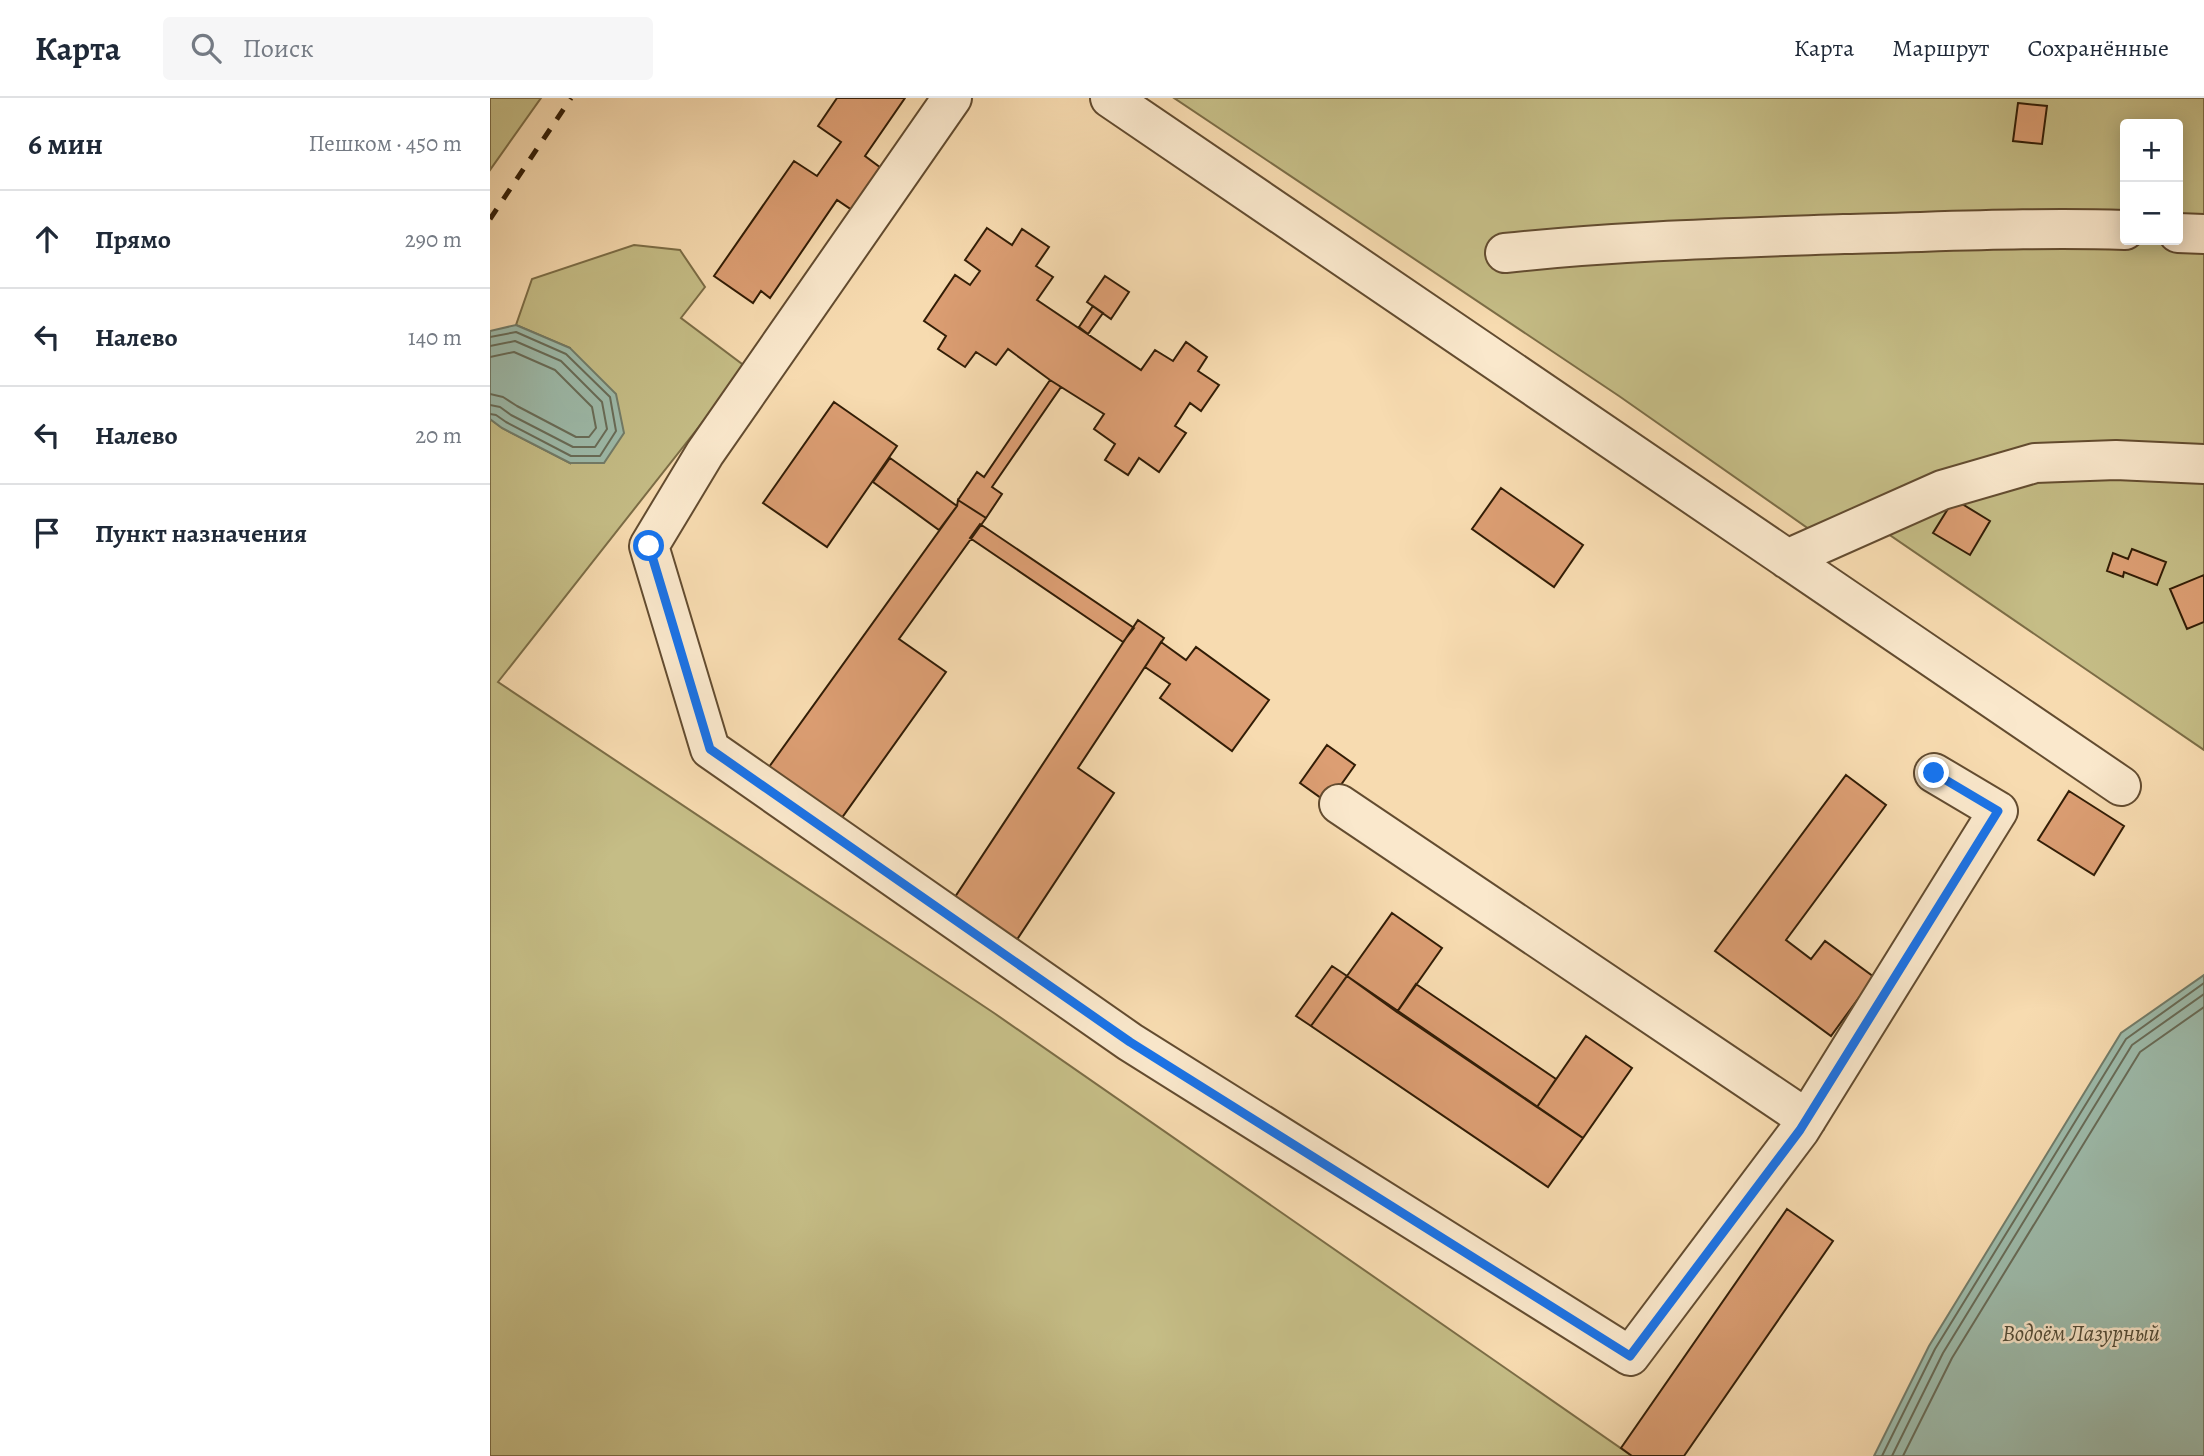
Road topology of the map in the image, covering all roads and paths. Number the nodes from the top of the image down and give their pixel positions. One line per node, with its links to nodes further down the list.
1 (952, 98): 12 (street)
2 (1110, 98): 8 (street)
3 (2120, 230): 6 (street)
4 (2183, 233): 5 (street)
5 (2204, 234)
6 (1505, 253)
7 (2204, 464): 8 (street)
8 (1787, 559): 10 (street)
9 (1934, 773): 12 (street)
10 (2121, 786)
11 (1339, 804): 12 (street)
12 (1807, 1119)

